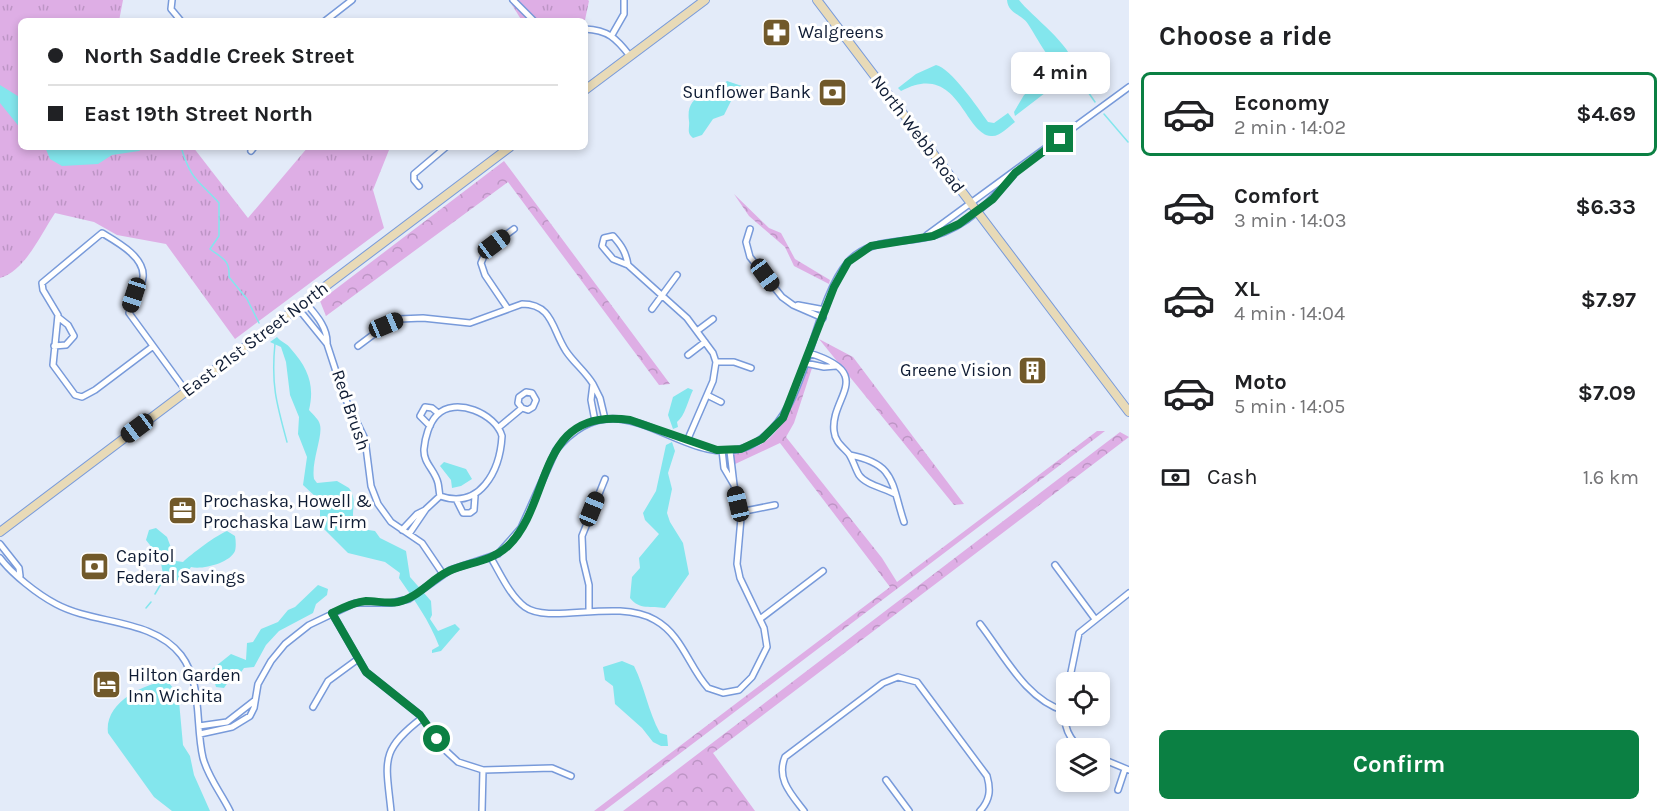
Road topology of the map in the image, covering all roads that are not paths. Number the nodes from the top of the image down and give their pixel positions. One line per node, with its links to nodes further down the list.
1 (172, 0): 7 (street)
2 (352, 0): 8 (street)
3 (513, 0): 9 (street)
4 (624, 0): 11 (street)
5 (705, 0): 12 (main road)
6 (817, 0): 19 (main road, North Webb Road)
7 (179, 18)
8 (330, 18)
9 (531, 18)
10 (588, 29): 11 (street)
11 (612, 35): 12 (street)
12 (630, 56): 14 (main road)
13 (1129, 87): 17 (street)
14 (588, 88)
15 (442, 150): 18 (street)
16 (506, 150): 27 (main road, East 21st Street North)
17 (1015, 173): 19 (street); 20 (street)
18 (419, 186)
19 (971, 204): 20 (main road, North Webb Road); 23 (street)
20 (976, 212): 23 (street); 53 (main road, North Webb Road)
21 (514, 229): 30 (street)
22 (750, 229): 28 (street)
23 (923, 238): 32 (street)
24 (628, 265): 24 (street); 26 (street)
25 (677, 275): 26 (street)
26 (661, 294): 31 (street); 36 (street)
27 (305, 302): 29 (main road, East 21st Street North); 38 (street, Red Brush)
28 (793, 305): 32 (street); 34 (street)
29 (297, 308): 38 (street, Red Brush); 49 (main road, East 21st Street North)
30 (508, 309): 40 (street); 48 (street)
31 (652, 309)
32 (825, 310): 34 (street)
33 (58, 318): 39 (street); 39 (street); 41 (street)
34 (823, 318): 42 (street)
35 (713, 319): 36 (street)
36 (697, 331): 37 (street)
37 (705, 342): 43 (street); 44 (street)
38 (327, 344): 73 (street, Red Brush)
39 (54, 346): 41 (street)
40 (358, 346)
41 (152, 347): 49 (street)
42 (809, 352): 45 (street); 46 (street)
43 (688, 355)
44 (716, 362): 47 (street); 50 (street)
45 (805, 363): 46 (street); 61 (street)
46 (836, 366): 62 (street)
47 (751, 368)
48 (593, 384): 55 (street); 56 (street)
49 (186, 391): 74 (main road, East 21st Street North)
50 (707, 395): 51 (street); 59 (street)
51 (721, 402)
52 (522, 408): 58 (street)
53 (1129, 412)
54 (438, 413): 57 (street); 57 (street); 58 (street)
55 (605, 419): 56 (street); 59 (street)
56 (595, 421): 78 (street)
57 (430, 426): 66 (street)
58 (498, 428): 67 (street)
59 (687, 441): 60 (street)
60 (722, 450): 61 (street); 64 (street)
61 (730, 451): 64 (street)
62 (850, 455): 65 (street); 65 (street)
63 (605, 479): 84 (street)
64 (734, 485): 71 (street)
65 (895, 494): 72 (street)
66 (440, 496): 68 (street); 70 (street)
67 (475, 496): 68 (street); 68 (street)
68 (457, 501)
69 (776, 505): 71 (street)
70 (426, 509): 73 (street); 75 (street)
71 (740, 512): 86 (street)
72 (904, 522)
73 (402, 530): 75 (street, Red Brush)
74 (0, 532)
75 (409, 534): 81 (street, Red Brush)
76 (0, 544): 82 (street)
77 (0, 558): 82 (street)
78 (491, 558): 81 (street); 84 (street)
79 (1055, 565): 87 (street)
80 (823, 571): 86 (street)
81 (443, 574): 85 (street)
82 (20, 576): 95 (street)
83 (1129, 593): 87 (street)
84 (589, 611): 86 (street)
85 (332, 613): 89 (street); 91 (street)
86 (760, 619)
87 (1095, 619): 90 (street)
88 (980, 624): 93 (street)
89 (358, 659): 92 (street); 94 (street)
90 (1071, 672)
91 (254, 701): 95 (street); 96 (street)
92 (313, 707)
93 (1056, 708)
94 (422, 718): 98 (street); 104 (street)
95 (199, 726): 96 (street)
96 (200, 734): 103 (street)
97 (1110, 762): 99 (street)
98 (483, 770): 100 (street); 105 (street)
99 (1127, 770): 102 (street)
100 (571, 776)
101 (886, 780): 107 (street)
102 (1118, 790)
103 (230, 811)
104 (391, 811)
105 (482, 811)
106 (804, 811): 108 (street)
107 (909, 811)
108 (980, 811)

